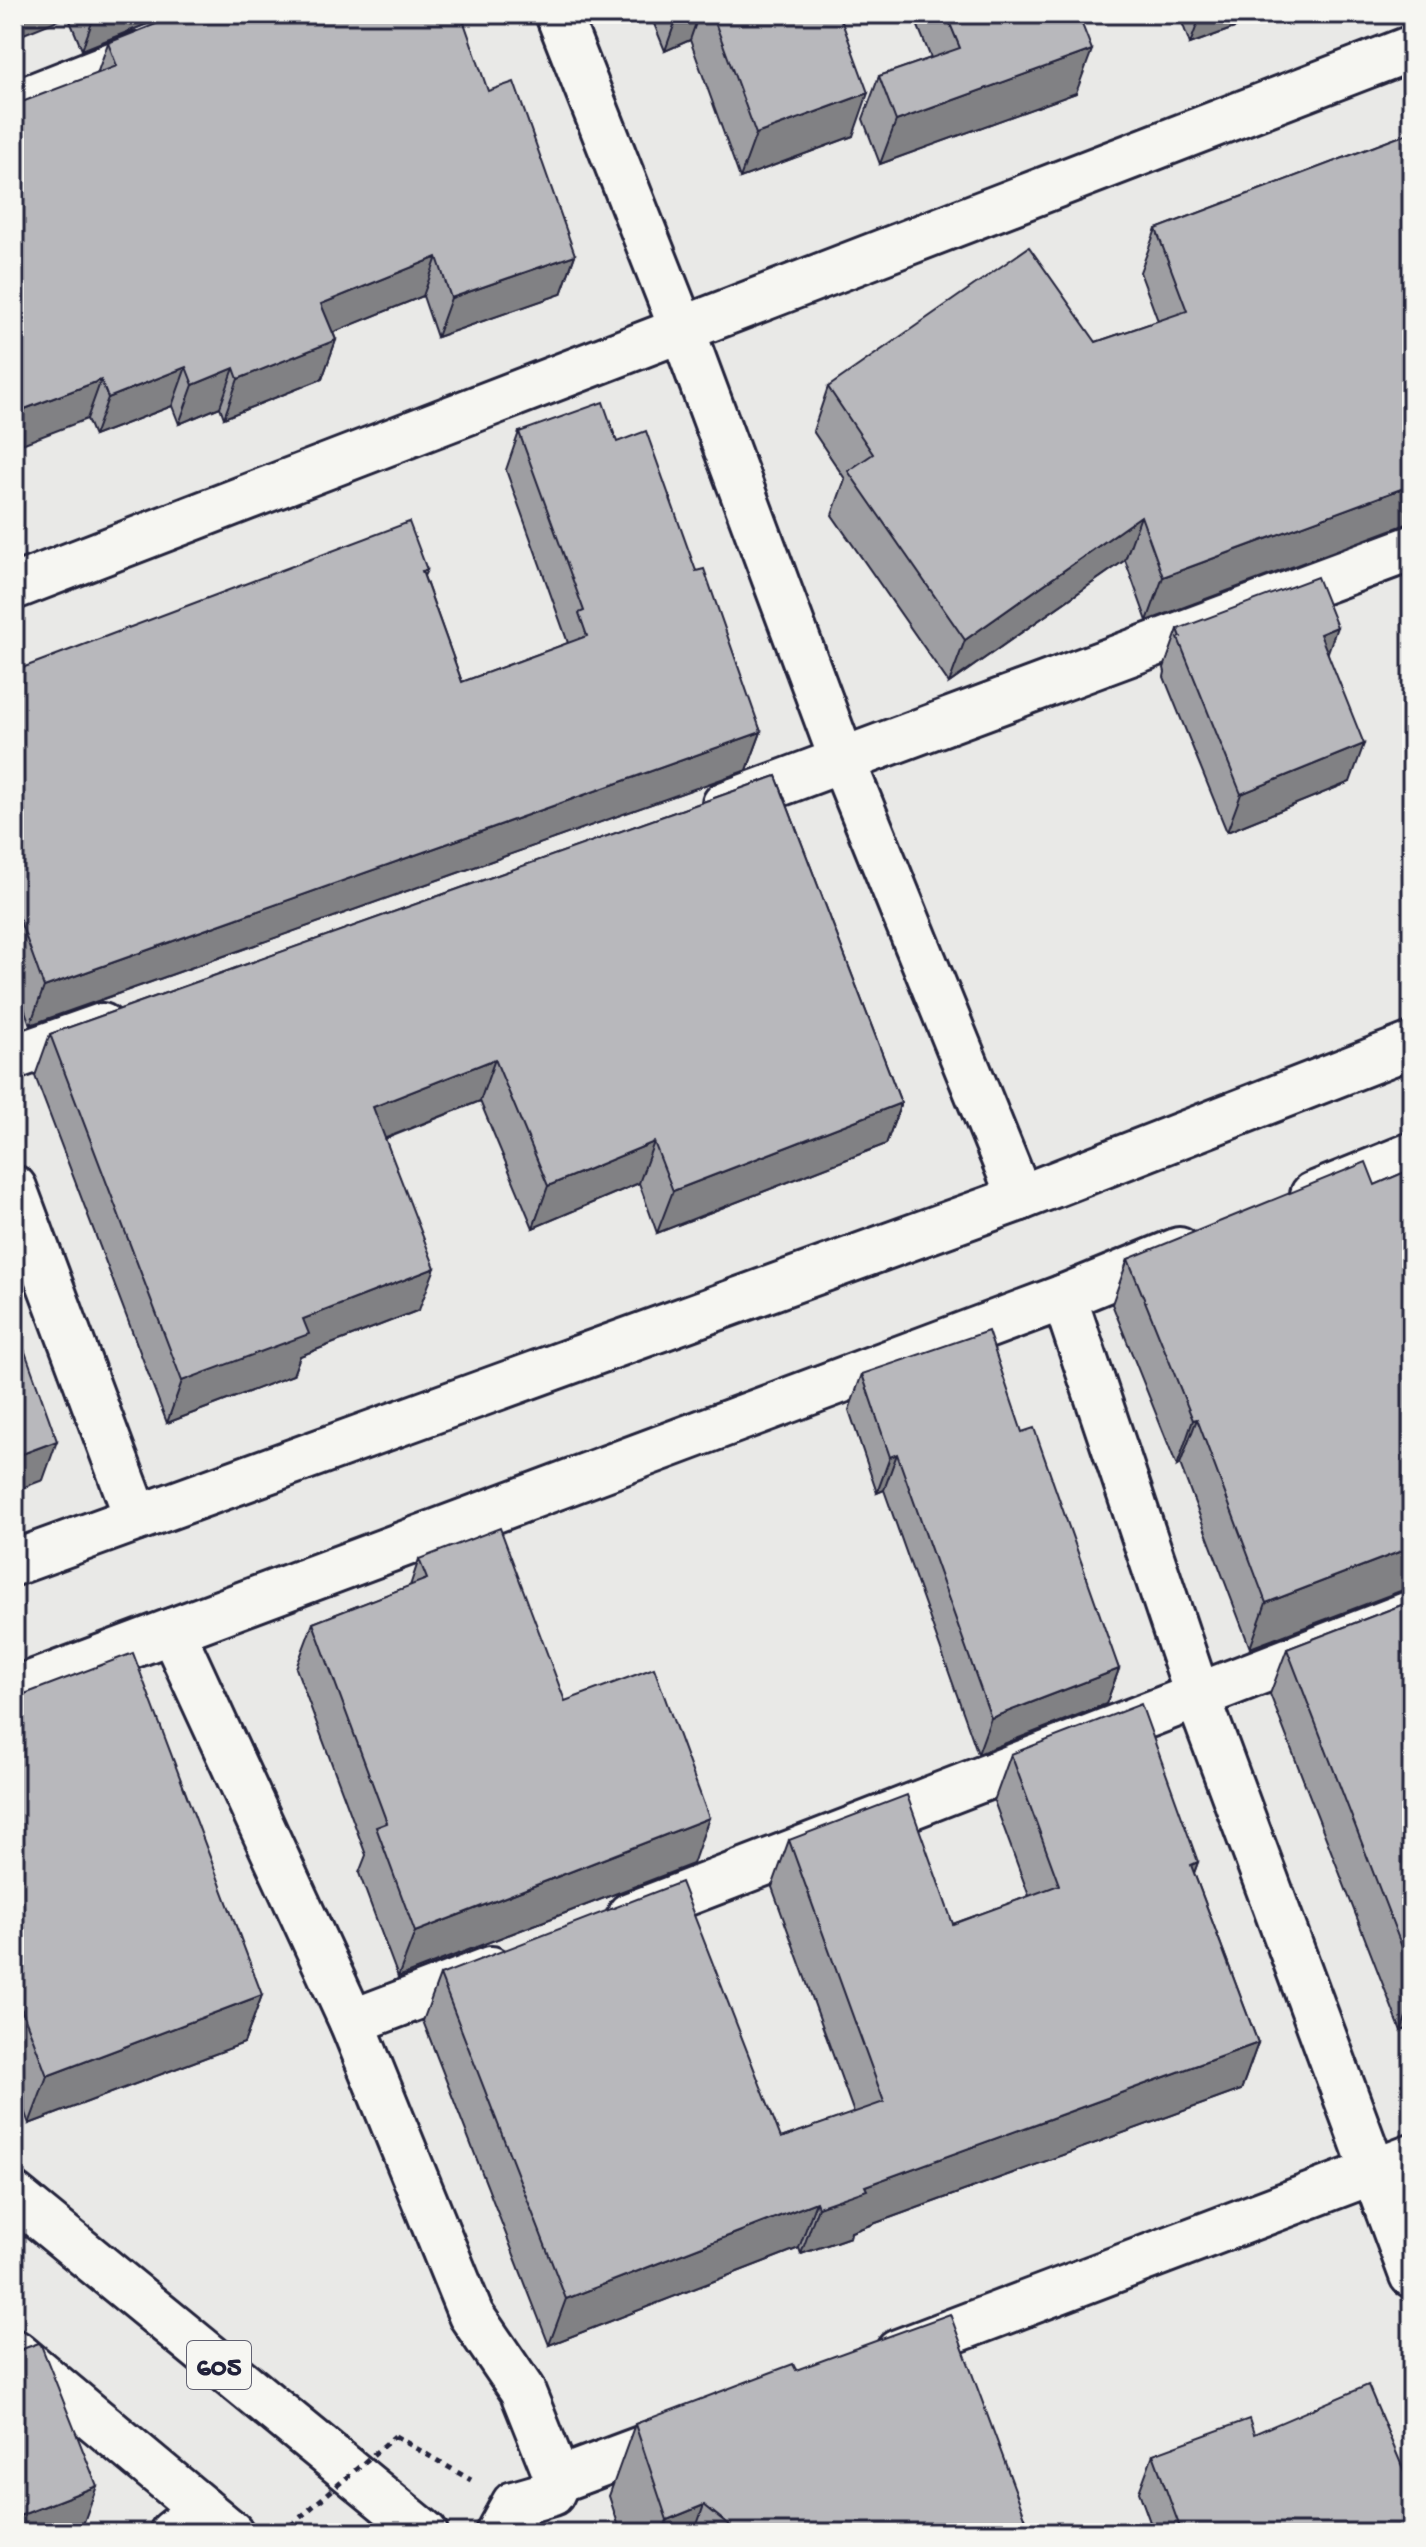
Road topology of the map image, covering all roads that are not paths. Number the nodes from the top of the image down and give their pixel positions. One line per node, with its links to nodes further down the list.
1 (558, 14): 5 (main road)
2 (160, 37): 4 (lane)
3 (1412, 48): 5 (main road)
4 (14, 95)
5 (682, 329): 7 (main road); 8 (main road)
6 (1412, 548): 8 (main road)
7 (14, 587)
8 (843, 762): 9 (main road); 15 (main road)
9 (692, 815)
10 (135, 1014): 12 (main road)
11 (1412, 1045): 15 (main road)
12 (14, 1057)
13 (1412, 1155): 16 (main road)
14 (14, 1188): 19 (main road)
15 (1020, 1198): 19 (main road)
16 (1282, 1208)
17 (1209, 1238): 18 (main road)
18 (1064, 1297): 22 (main road); 24 (main road)
19 (137, 1518): 20 (main road)
20 (14, 1563)
21 (1412, 1613): 24 (main road)
22 (172, 1631): 23 (main road); 27 (main road)
23 (14, 1690)
24 (1198, 1697): 25 (main road); 28 (main road)
25 (589, 1931)
26 (530, 1954): 27 (main road)
27 (352, 2022): 34 (main road)
28 (1392, 2164): 30 (main road); 32 (main road)
29 (14, 2196): 37 (main road, 605)
30 (1412, 2275)
31 (14, 2352): 36 (main road)
32 (854, 2368)
33 (721, 2419): 34 (main road)
34 (558, 2480): 35 (main road)
35 (506, 2519)
36 (202, 2525)
37 (425, 2533)

